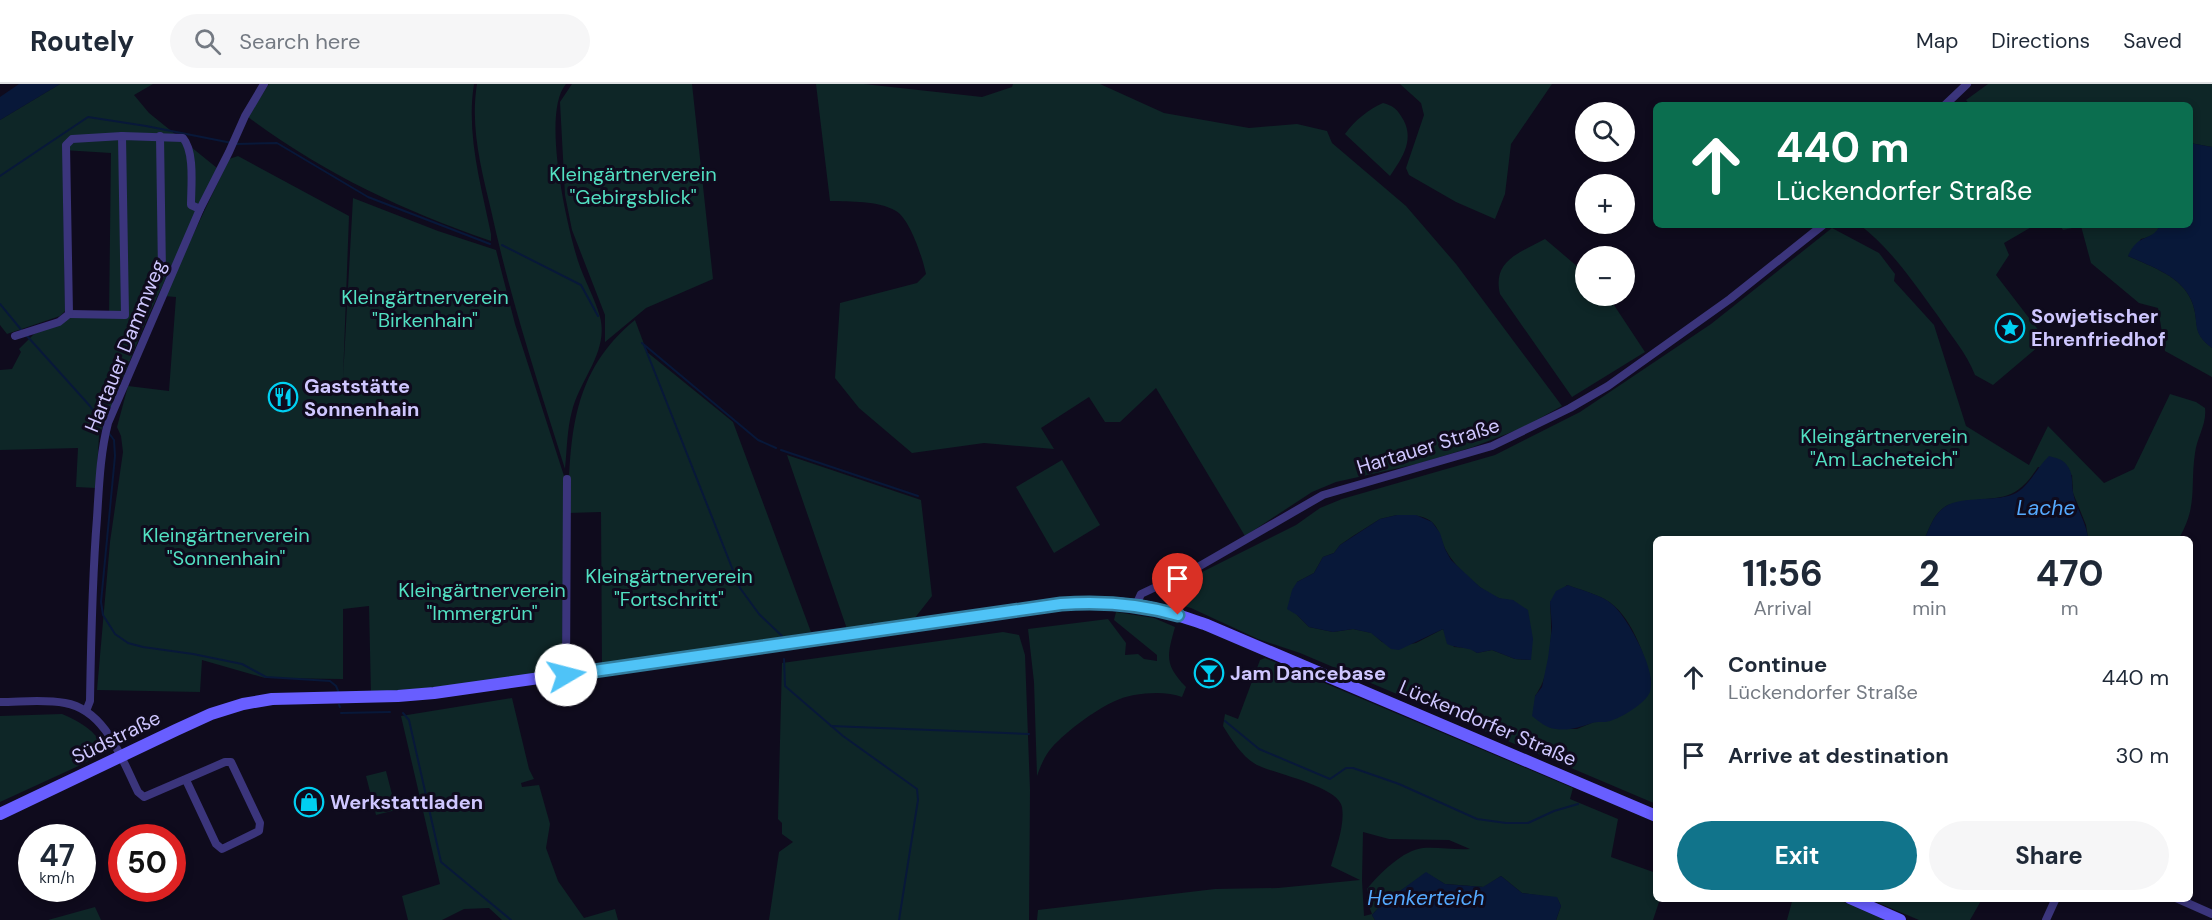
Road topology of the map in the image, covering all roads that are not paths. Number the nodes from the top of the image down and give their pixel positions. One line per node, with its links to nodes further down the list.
1 (264, 84): 6 (street, Hartauer Dammweg)
2 (1967, 84): 3 (street)
3 (1948, 102)
4 (122, 136): 5 (street); 9 (street); 9 (street)
5 (160, 136): 6 (street); 8 (street)
6 (200, 209): 15 (street, Hartauer Dammweg)
7 (1820, 228): 12 (street, Hartauer Straße)
8 (162, 273)
9 (69, 314): 10 (street)
10 (15, 336)
11 (567, 479): 13 (street)
12 (1136, 605): 13 (main road, Lückendorfer Straße); 19 (main road, Lückendorfer Straße)
13 (566, 675): 16 (main road, Südstraße)
14 (0, 702): 15 (street)
15 (86, 711): 16 (street)
16 (120, 757): 17 (street); 18 (main road, Südstraße)
17 (186, 780): 17 (street)
18 (0, 814)
19 (1653, 815)
20 (1859, 902): 24 (main road)
21 (2054, 902): 25 (street)
22 (2185, 902): 23 (street)
23 (2212, 914)
24 (1900, 920)
25 (2046, 920)

